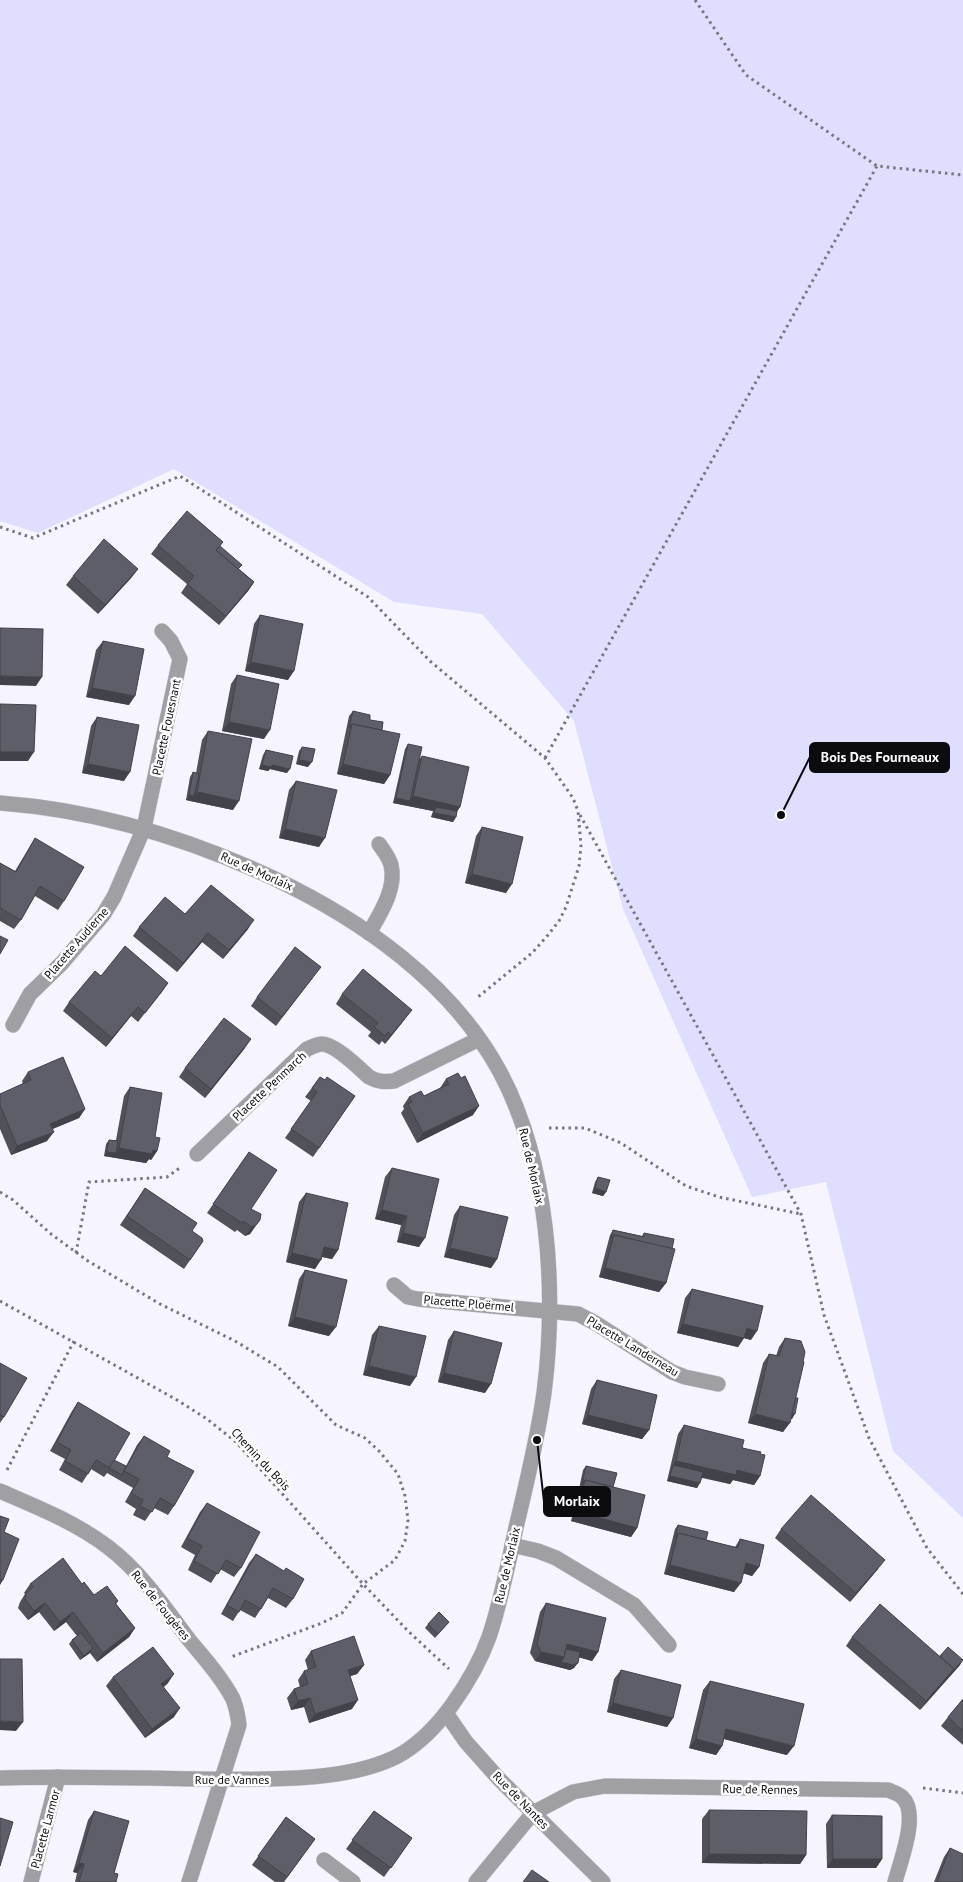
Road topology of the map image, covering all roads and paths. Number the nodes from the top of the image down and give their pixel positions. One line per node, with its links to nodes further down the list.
1 (695, 0): 2 (path)
2 (877, 166): 3 (path); 6 (path)
3 (963, 175)
4 (0, 527): 6 (path)
5 (162, 631): 9 (street, Placette Fouesnant)
6 (546, 758): 8 (path)
7 (0, 803): 9 (street, Rue de Morlaix)
8 (578, 811): 12 (path); 18 (path)
9 (144, 828): 11 (street, Rue de Morlaix); 13 (street, Placette Audierne)
10 (379, 844): 11 (street)
11 (369, 933): 14 (street, Rue de Morlaix)
12 (478, 997)
13 (13, 1025)
14 (479, 1038): 16 (street, Placette Penmarch); 22 (street, Rue de Morlaix)
15 (549, 1128): 18 (path)
16 (197, 1154): 19 (path)
17 (0, 1192): 19 (path)
18 (801, 1214): 29 (path)
19 (76, 1253): 28 (path)
20 (394, 1285): 22 (street, Placette Ploërmel)
21 (0, 1300): 23 (path, Chemin du Bois)
22 (549, 1310): 24 (street, Placette Landerneau); 27 (street, Rue de Morlaix)
23 (74, 1341): 25 (path); 28 (path, Chemin du Bois)
24 (718, 1384)
25 (5, 1475)
26 (0, 1490): 31 (street, Rue de Fougères)
27 (512, 1544): 30 (street); 32 (street, Rue de Morlaix)
28 (363, 1584): 31 (path); 32 (path, Chemin du Bois)
29 (963, 1594)
30 (669, 1645)
31 (209, 1665): 36 (street, Rue de Fougères)
32 (467, 1684): 33 (street, Rue de Morlaix)
33 (446, 1714): 36 (street, Rue de Vannes); 39 (street, Rue de Nantes)
34 (58, 1777): 35 (street, Rue de Vannes); 36 (street, Rue de Vannes); 41 (street, Placette Larmor)
35 (0, 1778)
36 (221, 1779): 42 (street, Rue de Fougères)
37 (963, 1793): 38 (path)
38 (902, 1797): 39 (street, Rue de Rennes); 46 (street)
39 (532, 1813): 44 (street); 45 (street, Rue de Nantes)
40 (324, 1860): 43 (street)
41 (31, 1882)
42 (189, 1882)
43 (353, 1882)
44 (476, 1882)
45 (603, 1882)
46 (895, 1882)

